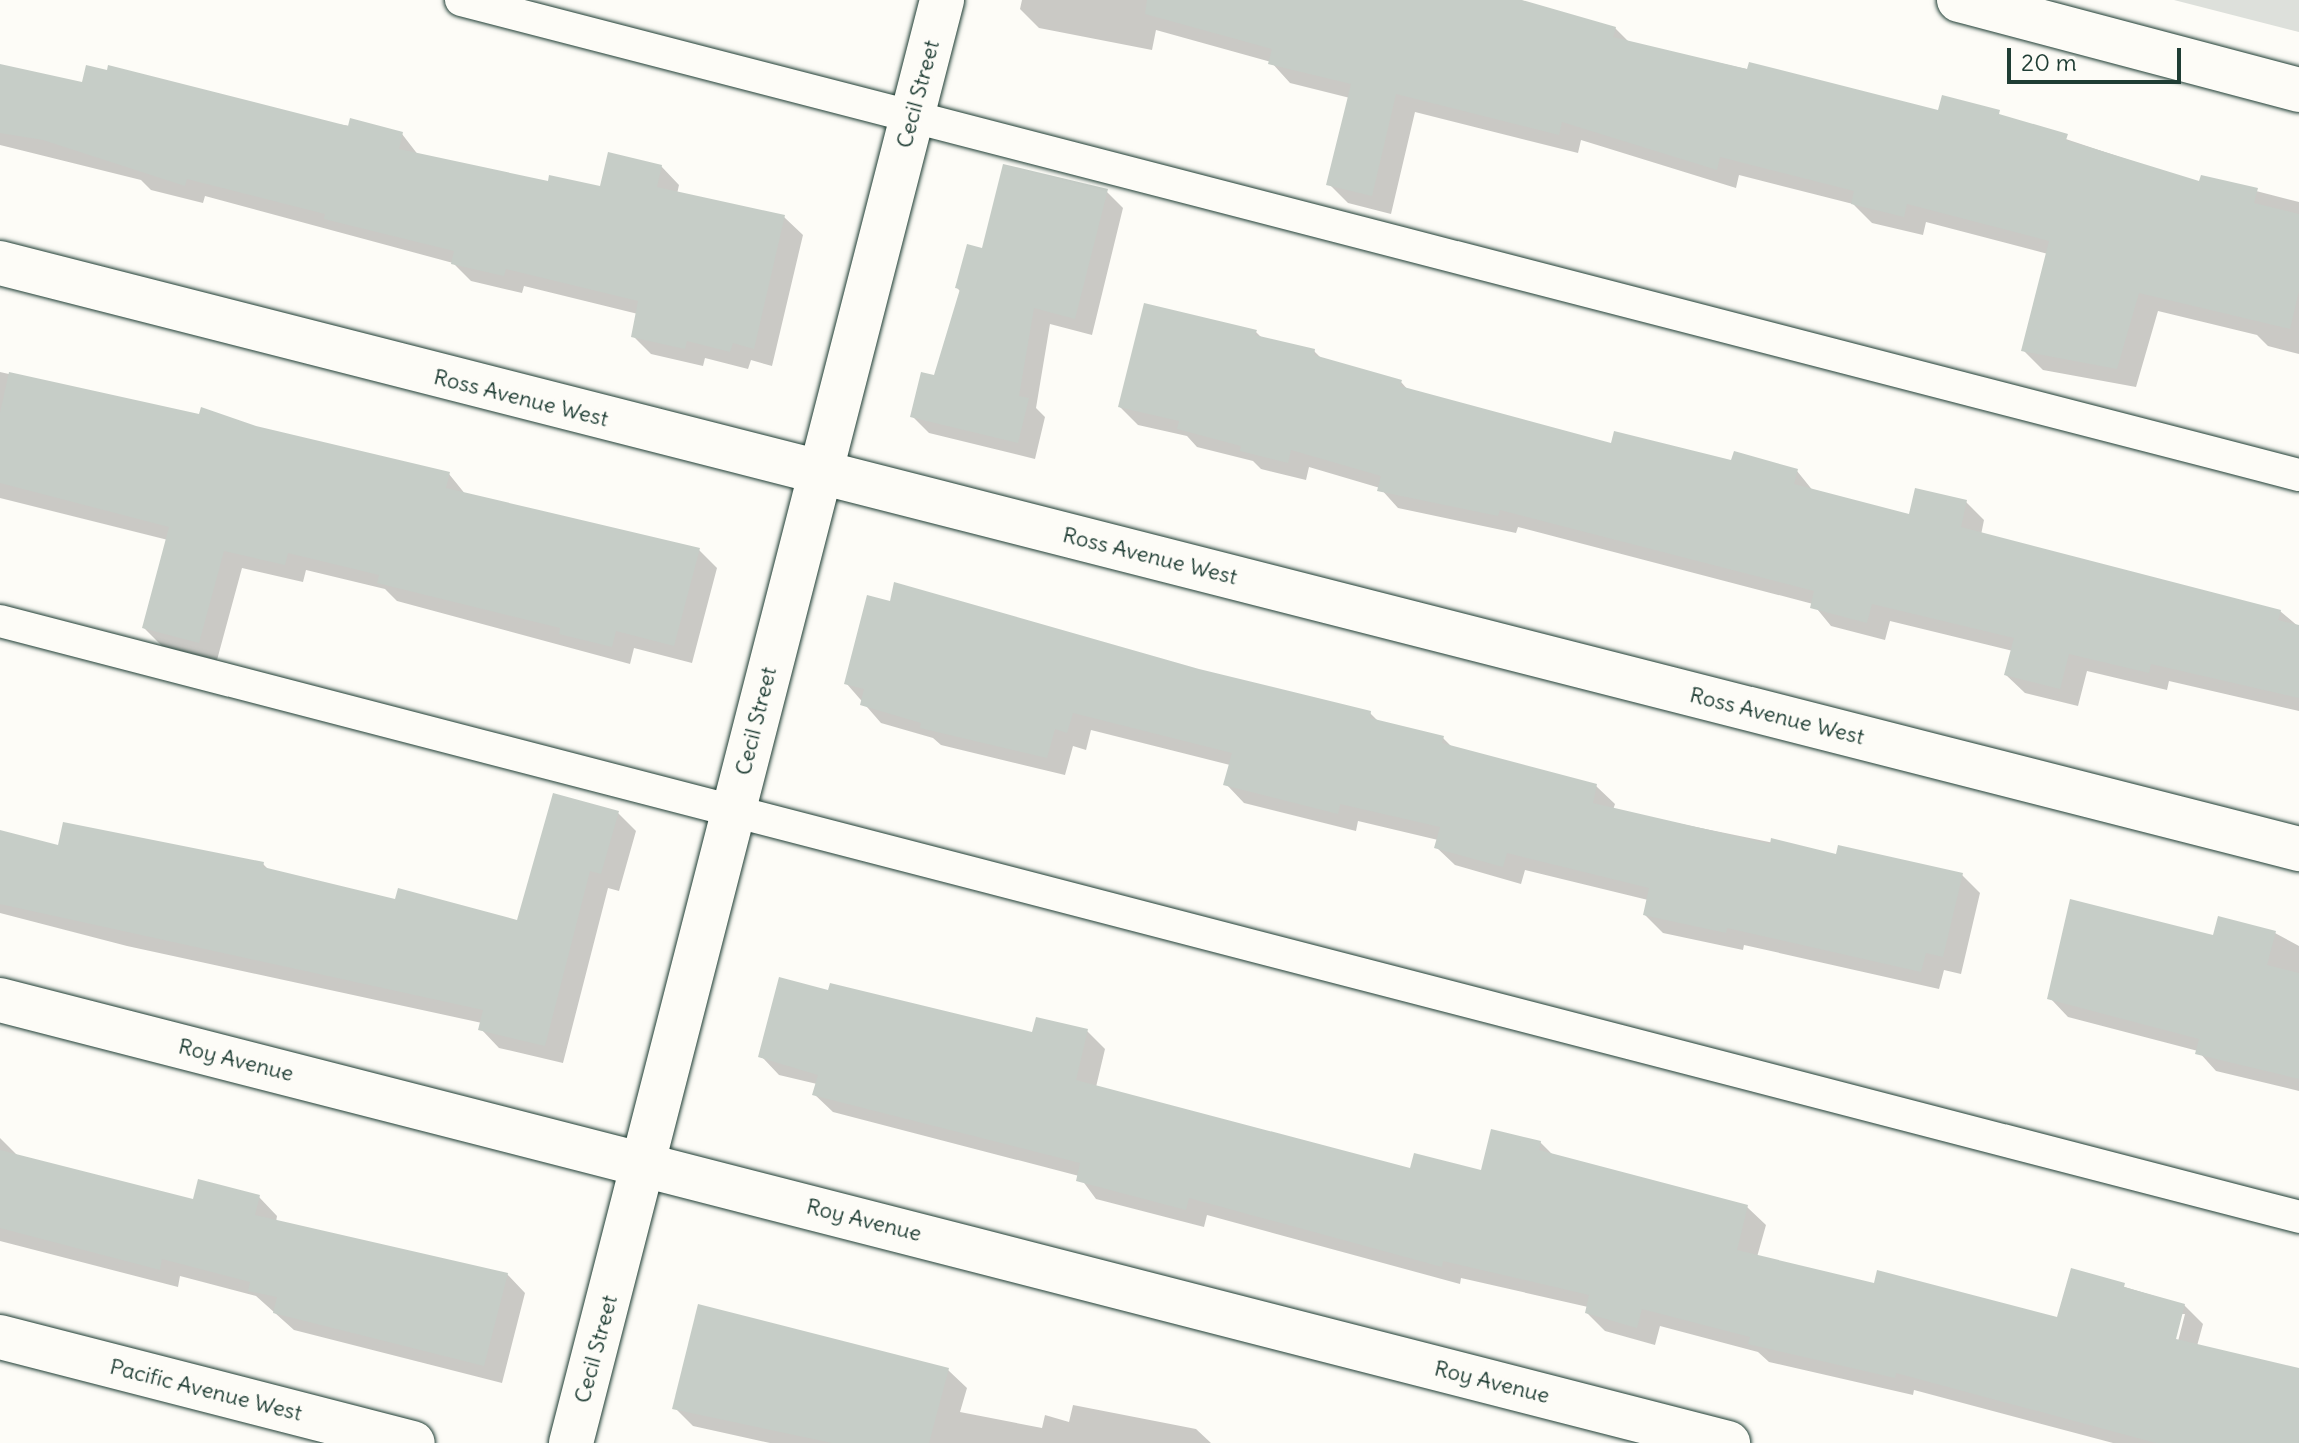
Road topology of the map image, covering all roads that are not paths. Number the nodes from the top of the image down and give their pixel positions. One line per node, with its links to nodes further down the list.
1 (461, 0): 5 (lane)
2 (942, 0): 5 (street, Cecil Street)
3 (1959, 0): 4 (street)
4 (2299, 90)
5 (913, 114): 7 (street, Cecil Street); 8 (lane)
6 (0, 263): 7 (street, Ross Avenue West)
7 (817, 473): 10 (street, Cecil Street); 11 (street, Ross Avenue West)
8 (2299, 475)
9 (0, 621): 10 (lane)
10 (735, 810): 13 (street, Cecil Street); 14 (lane)
11 (2299, 849)
12 (0, 1000): 13 (street, Roy Avenue)
13 (645, 1163): 17 (street, Cecil Street); 18 (street, Roy Avenue)
14 (2299, 1217)
15 (0, 1337): 16 (street, Pacific Avenue West)
16 (413, 1443)
17 (571, 1443)
18 (1728, 1443)

